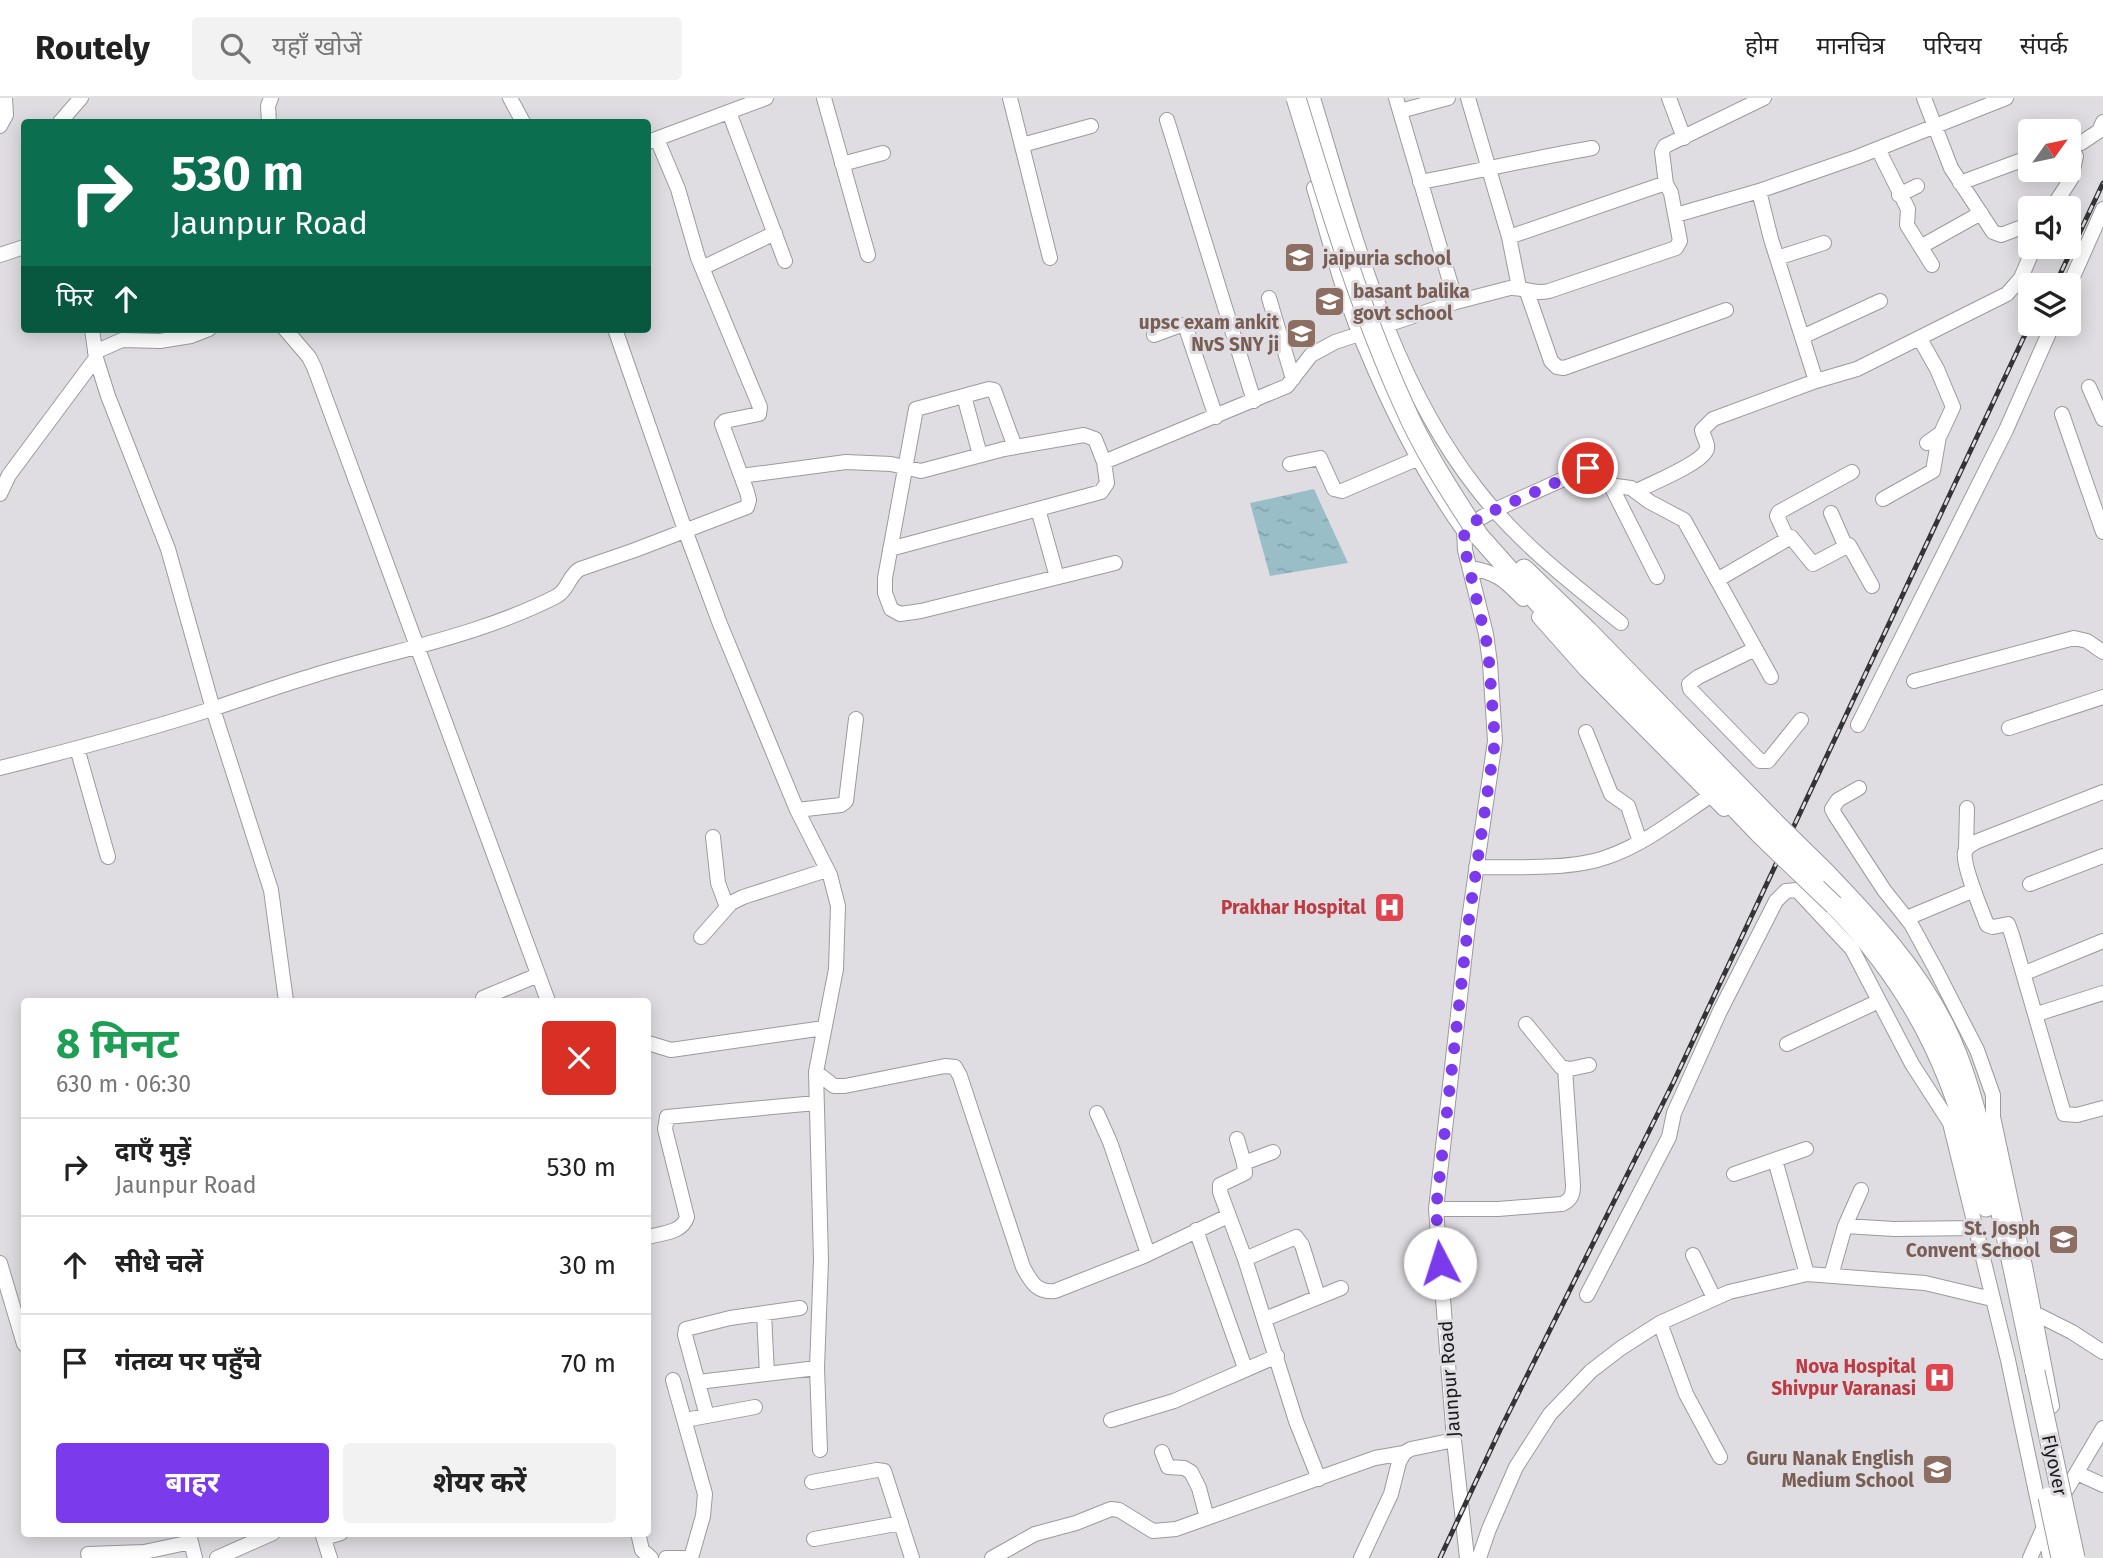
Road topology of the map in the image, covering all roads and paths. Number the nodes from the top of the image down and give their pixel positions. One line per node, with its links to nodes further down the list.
1 (5, 98): 26 (street)
2 (81, 98): 20 (street)
3 (271, 98): 21 (street)
4 (510, 98): 22 (street)
5 (766, 98): 19 (street)
6 (824, 98): 36 (street)
7 (1010, 98): 31 (street)
8 (1288, 98): 72 (street)
9 (1296, 98): 102 (highway, bridge)
10 (1307, 98): 102 (highway)
11 (1313, 98): 67 (street)
12 (1448, 98): 18 (street)
13 (1468, 98): 37 (street)
14 (1669, 98): 28 (street)
15 (1764, 98): 28 (street)
16 (1924, 98): 27 (street)
17 (2006, 98): 27 (street)
18 (1398, 105): 38 (street)
19 (729, 112): 30 (street); 48 (street)
20 (63, 119)
21 (269, 119)
22 (521, 119)
23 (1167, 120): 82 (street)
24 (2103, 122): 29 (street)
25 (1091, 125): 31 (street)
26 (0, 126)
27 (1935, 126): 33 (street); 39 (street)
28 (1685, 138): 40 (street)
29 (2081, 140)
30 (652, 141): 60 (street)
31 (1022, 145): 55 (street)
32 (1592, 148): 37 (street)
33 (1878, 149): 42 (street); 43 (street)
34 (883, 153): 36 (street)
35 (2018, 161): 39 (street)
36 (842, 164): 54 (street)
37 (1488, 169): 38 (street); 49 (street)
38 (1420, 183): 65 (street)
39 (1960, 183): 45 (street)
40 (1666, 184): 46 (street); 49 (street)
41 (1917, 186): 43 (street)
42 (1759, 191): 46 (street); 56 (street)
43 (1899, 195): 51 (street)
44 (2103, 209): 61 (street)
45 (1981, 213): 47 (street); 51 (street)
46 (1676, 215): 62 (street)
47 (2018, 228)
48 (775, 233): 58 (street); 60 (street)
49 (1509, 237): 62 (street)
50 (1824, 243): 56 (street)
51 (1922, 246): 59 (street)
52 (21, 248): 53 (street)
53 (0, 255)
54 (867, 255)
55 (1050, 258)
56 (1777, 258): 75 (street)
57 (2029, 259): 76 (street)
58 (785, 261)
59 (1932, 265)
60 (702, 268): 93 (street)
61 (2075, 273)
62 (1523, 289): 65 (street); 66 (street)
63 (1269, 298): 78 (street)
64 (1880, 301): 75 (street)
65 (1456, 302): 67 (street)
66 (1726, 310)
67 (1387, 325): 72 (street); 99 (street)
68 (93, 333): 77 (street)
69 (199, 333): 77 (street)
70 (288, 333): 114 (street)
71 (616, 333): 101 (street)
72 (1360, 333): 78 (street); 88 (street)
73 (1154, 335): 84 (street)
74 (2048, 336): 123 (street)
75 (1802, 337): 79 (street)
76 (1920, 339): 79 (street); 97 (street)
77 (96, 355): 96 (street); 120 (street)
78 (1293, 379): 82 (street)
79 (1816, 381): 95 (street)
80 (2089, 387): 85 (street)
81 (964, 396): 86 (street); 87 (street); 91 (street)
82 (1254, 401): 84 (street)
83 (2062, 414): 103 (street)
84 (1216, 417): 89 (street)
85 (2103, 419)
86 (1015, 447): 87 (street); 89 (street)
87 (980, 455): 91 (street)
88 (1419, 458): 90 (street); 102 (street)
89 (1104, 462): 98 (street)
90 (1290, 464)
91 (906, 468): 93 (street); 106 (street)
92 (1852, 472): 104 (street)
93 (741, 476): 101 (street)
94 (1611, 486): 95 (street); 99 (street); 110 (street)
95 (1637, 491): 111 (street)
96 (0, 494)
97 (1884, 499)
98 (1038, 509): 106 (street); 109 (street)
99 (1495, 510): 102 (street); 113 (street)
100 (1831, 513): 105 (street)
101 (685, 530): 114 (street); 132 (street)
102 (1477, 532): 108 (street, Jaunpur Road); 133 (highway)
103 (2103, 532)
104 (1787, 538): 105 (street); 111 (street)
105 (1845, 545): 112 (street)
106 (890, 549): 109 (street)
107 (1115, 563): 109 (street)
108 (1470, 568): 130 (street); 139 (street, Jaunpur Road)
109 (1057, 577)
110 (1657, 577)
111 (1717, 580): 115 (street)
112 (1872, 586)
113 (1621, 623)
114 (416, 648): 120 (street); 148 (street)
115 (1755, 649): 117 (street); 122 (street)
116 (2103, 652): 118 (street)
117 (1771, 677)
118 (1914, 681)
119 (2103, 697): 124 (street)
120 (213, 709): 126 (street); 150 (street)
121 (856, 719): 132 (street)
122 (1801, 720)
123 (1858, 725)
124 (2009, 728)
125 (1586, 732): 135 (street)
126 (77, 748): 127 (street); 138 (street)
127 (0, 768)
128 (1859, 788): 144 (street)
129 (2103, 792): 136 (street)
130 (1710, 796): 133 (street); 135 (street)
131 (1967, 808): 136 (street)
132 (797, 810): 140 (street)
133 (1763, 832): 200 (highway, bridge); 200 (highway, bridge)
134 (713, 836): 143 (street)
135 (1640, 842): 139 (street)
136 (1966, 850): 142 (street)
137 (2103, 856): 141 (street)
138 (108, 857)
139 (1476, 867): 172 (street, Jaunpur Road)
140 (827, 870): 143 (street); 156 (street)
141 (2029, 884)
142 (1974, 890): 144 (street); 147 (street)
143 (727, 907): 145 (street)
144 (1907, 918): 191 (street)
145 (701, 937)
146 (2103, 942): 147 (street)
147 (2025, 973): 154 (street)
148 (538, 975): 151 (street); 152 (street)
149 (2103, 993): 154 (street)
150 (286, 998)
151 (483, 998)
152 (547, 998)
153 (1879, 1002): 158 (street); 175 (street); 185 (street)
154 (2037, 1014): 163 (street)
155 (1526, 1024): 160 (street)
156 (824, 1028): 157 (street); 161 (street)
157 (651, 1044)
158 (1787, 1044)
159 (1589, 1065): 160 (street)
160 (1564, 1069): 172 (street)
161 (816, 1073): 162 (street); 178 (street)
162 (816, 1103): 177 (street); 197 (street)
163 (2103, 1108)
164 (1097, 1113): 178 (street)
165 (1237, 1139): 169 (street)
166 (1806, 1149): 168 (street)
167 (1273, 1152): 169 (street)
168 (1775, 1160): 170 (street); 182 (street)
169 (1244, 1163): 173 (street)
170 (1734, 1174)
171 (1861, 1191): 174 (street)
172 (1436, 1209): 208 (street, Jaunpur Road)
173 (1228, 1216): 176 (street); 180 (street)
174 (1845, 1226): 175 (street); 183 (street)
175 (1976, 1228): 188 (street)
176 (1196, 1230): 178 (street); 198 (street)
177 (651, 1236)
178 (1149, 1254)
179 (1693, 1255): 187 (street)
180 (1245, 1259): 186 (street); 193 (street)
181 (0, 1264): 192 (street)
182 (1807, 1274): 183 (street); 187 (street)
183 (1831, 1276): 188 (street)
184 (1341, 1288): 186 (street)
185 (1587, 1295)
186 (1318, 1296): 193 (street)
187 (1714, 1298): 194 (street)
188 (1992, 1299): 220 (street)
189 (800, 1308): 190 (street)
190 (764, 1313): 199 (street); 202 (street)
191 (2034, 1313): 195 (street); 217 (street)
192 (21, 1319)
193 (1265, 1319): 196 (street)
194 (1660, 1323): 212 (street); 239 (street)
195 (2103, 1352)
196 (1278, 1356): 198 (street); 214 (street)
197 (817, 1368): 199 (street); 209 (street)
198 (1245, 1368): 206 (street)
199 (767, 1374): 202 (street)
200 (2029, 1374): 242 (highway, Flyover, bridge); 243 (highway, Flyover, bridge)
201 (673, 1380): 205 (street)
202 (698, 1382): 204 (street)
203 (755, 1407): 204 (street)
204 (707, 1416): 205 (street)
205 (685, 1420): 234 (street)
206 (1111, 1420)
207 (2103, 1429): 213 (street)
208 (1454, 1440): 211 (street); 238 (street, Jaunpur Road)
209 (820, 1450)
210 (1162, 1452): 218 (street)
211 (1404, 1453): 214 (street); 237 (street)
212 (1720, 1457)
213 (2077, 1474): 216 (street); 217 (street)
214 (1319, 1479): 218 (street)
215 (812, 1482): 219 (street)
216 (2103, 1485)
217 (2067, 1488): 220 (street); 244 (street)
218 (1207, 1518): 236 (street)
219 (901, 1523): 225 (street); 235 (street)
220 (2043, 1529): 240 (street); 241 (street)
221 (190, 1537): 227 (street); 228 (street)
222 (264, 1537): 229 (street)
223 (323, 1537): 230 (street)
224 (639, 1537): 231 (street)
225 (814, 1539)
226 (88, 1553): 227 (street)
227 (140, 1555)
228 (195, 1558)
229 (217, 1558)
230 (330, 1558)
231 (651, 1558)
232 (666, 1558): 233 (street)
233 (684, 1558)
234 (691, 1558)
235 (912, 1558)
236 (992, 1558)
237 (1361, 1558)
238 (1467, 1558)
239 (1479, 1558)
240 (2030, 1558)
241 (2050, 1558)
242 (2061, 1558)
243 (2075, 1558)
244 (2082, 1558)

